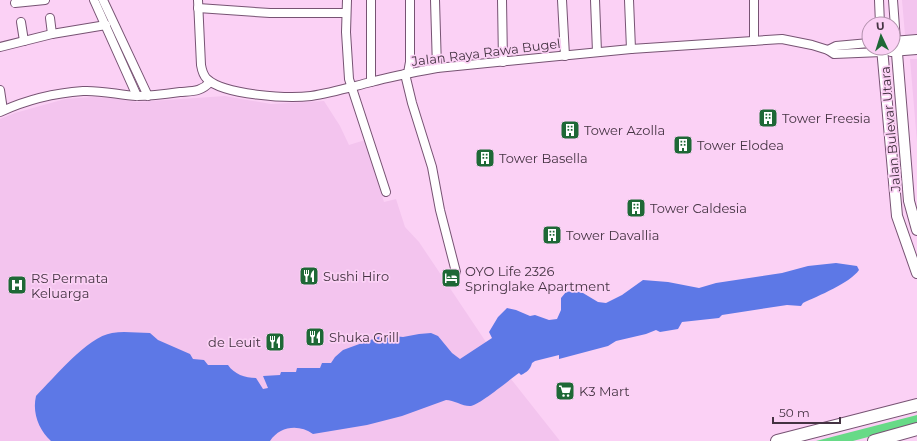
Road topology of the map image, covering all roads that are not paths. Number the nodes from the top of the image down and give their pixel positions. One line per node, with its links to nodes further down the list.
1 (45, 0): 15 (street)
2 (94, 0): 22 (street)
3 (103, 0): 47 (street)
4 (347, 0): 17 (street)
5 (370, 0): 43 (street)
6 (410, 0): 41 (street)
7 (436, 0): 40 (street)
8 (502, 0): 39 (street)
9 (562, 0): 36 (street)
10 (595, 0): 34 (street)
11 (629, 0): 31 (street)
12 (754, 0): 24 (street)
13 (879, 0): 18 (street)
14 (893, 0): 19 (street, Jalan Bulevar Utara)
15 (15, 3)
16 (198, 4): 17 (street); 42 (street)
17 (346, 13): 44 (street)
18 (880, 16)
19 (894, 16)
20 (50, 18): 23 (street)
21 (21, 22): 26 (street)
22 (106, 25): 23 (street); 46 (street)
23 (52, 34): 26 (street)
24 (754, 40): 31 (street, Jalan Raya Rawa Bugel); 33 (street, Jalan Raya Rawa Bugel)
25 (917, 40): 28 (street)
26 (24, 41): 30 (street)
27 (861, 44): 33 (street, Jalan Raya Rawa Bugel)
28 (901, 44)
29 (901, 46): 32 (street)
30 (0, 47)
31 (631, 49): 34 (street, Jalan Raya Rawa Bugel)
32 (917, 49)
33 (828, 50): 35 (street, Jalan Raya Rawa Bugel)
34 (597, 52): 36 (street, Jalan Raya Rawa Bugel)
35 (861, 52)
36 (565, 56): 39 (street, Jalan Raya Rawa Bugel)
37 (883, 56): 52 (street, Jalan Bulevar Utara)
38 (896, 56): 50 (street, Jalan Bulevar Utara)
39 (503, 62): 40 (street, Jalan Raya Rawa Bugel)
40 (437, 68): 41 (street, Jalan Raya Rawa Bugel)
41 (407, 74): 43 (street, Jalan Raya Rawa Bugel); 51 (street)
42 (210, 82): 44 (street, Jalan Raya Rawa Bugel); 47 (street)
43 (371, 82): 44 (street, Jalan Raya Rawa Bugel)
44 (352, 87): 49 (street)
45 (0, 90): 48 (street)
46 (137, 96): 47 (street); 48 (street)
47 (148, 96)
48 (2, 111)
49 (386, 192)
50 (917, 230)
51 (456, 272)
52 (917, 273)
53 (917, 405): 55 (main road)
54 (917, 429): 56 (main road)
55 (777, 441)
56 (874, 441)

